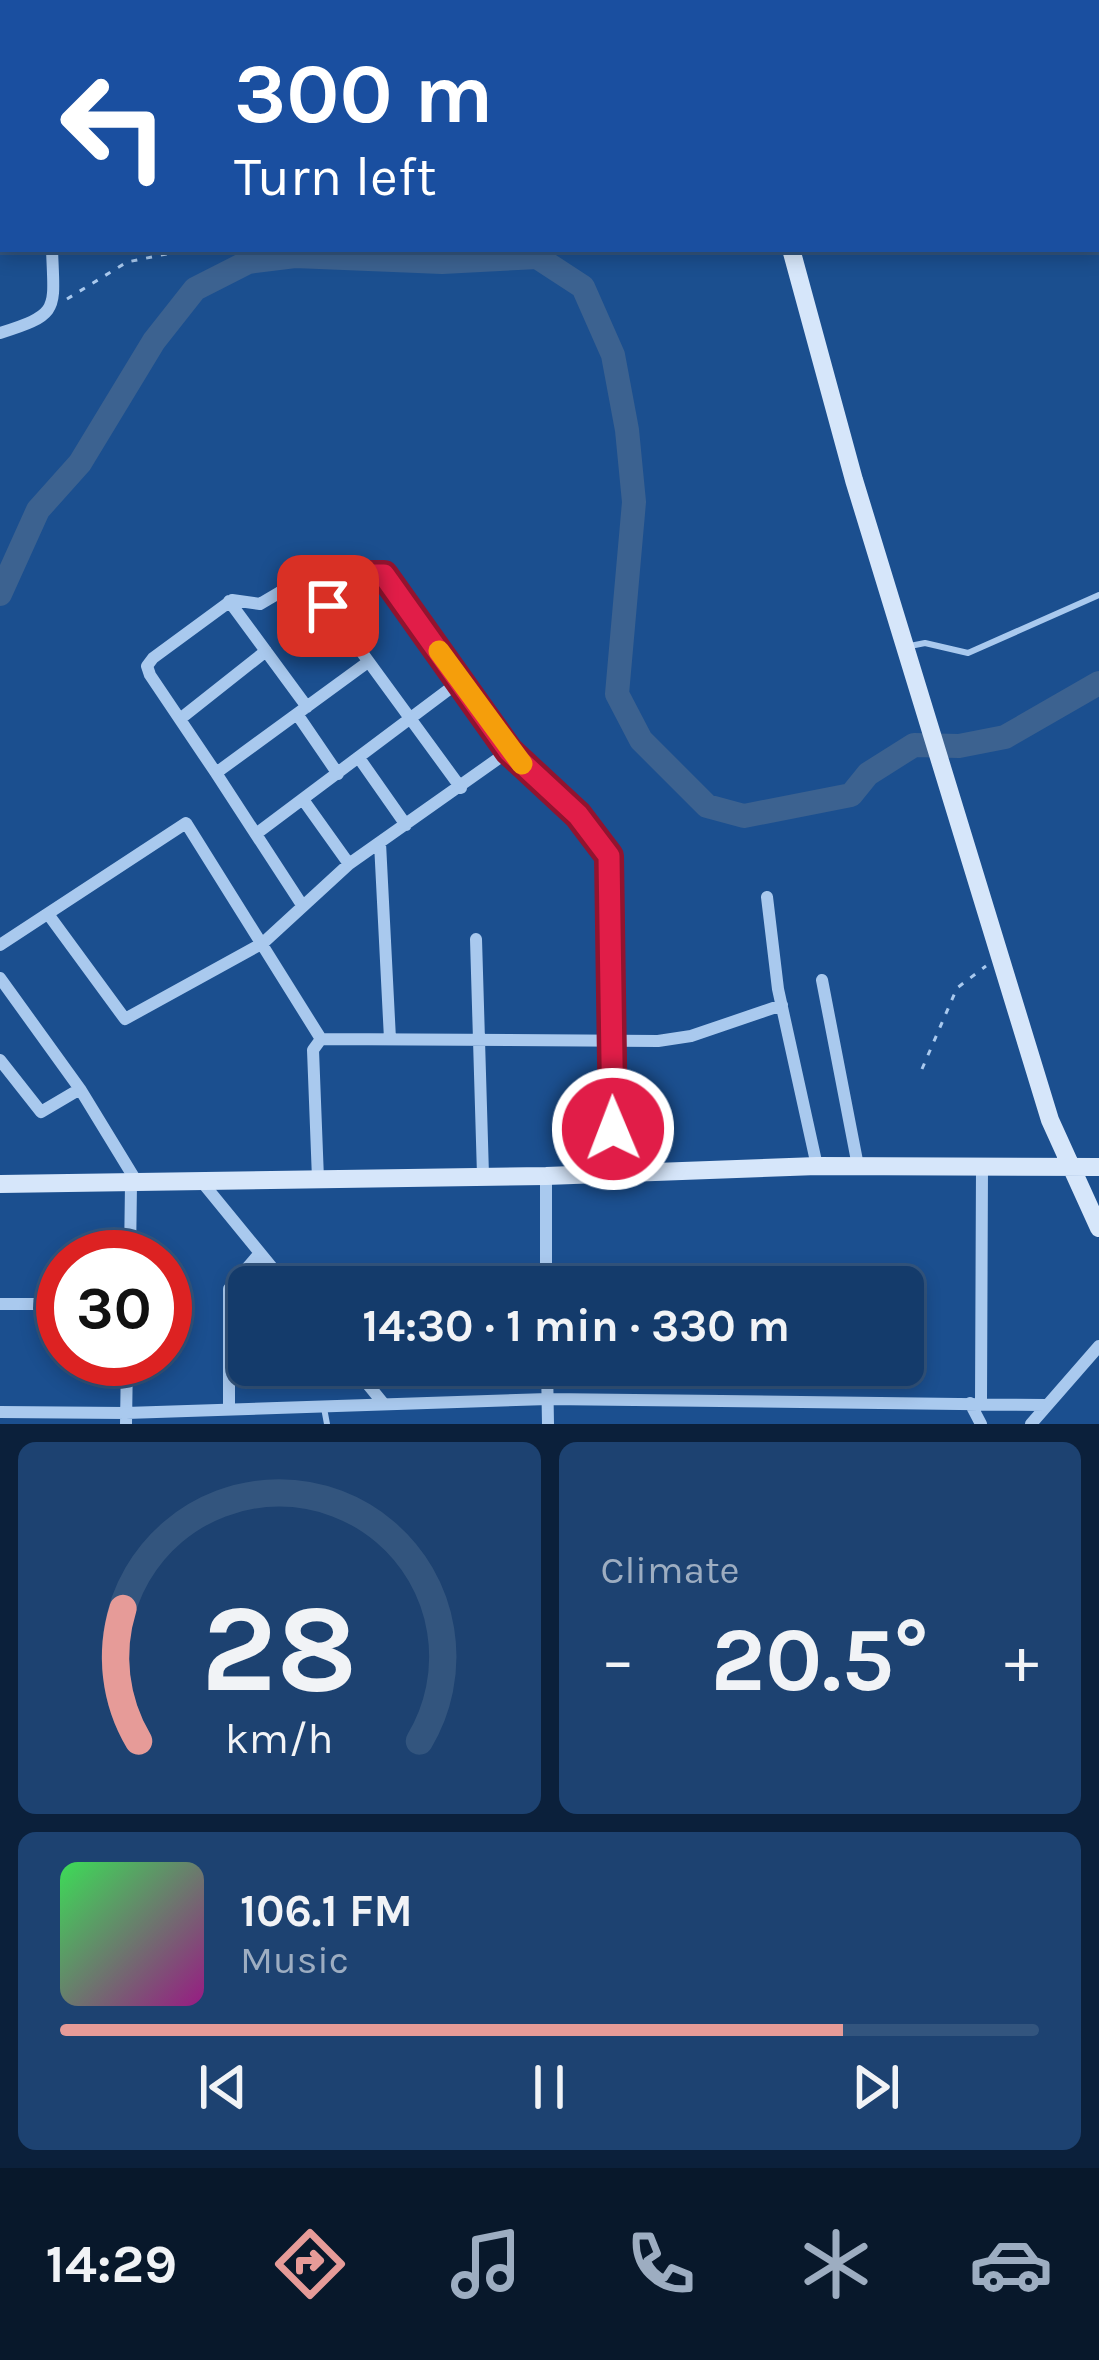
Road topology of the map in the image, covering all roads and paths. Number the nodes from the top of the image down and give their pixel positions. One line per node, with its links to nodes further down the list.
1 (52, 252): 4 (street)
2 (176, 252): 4 (path)
3 (792, 252): 9 (main road)
4 (54, 305): 5 (street)
5 (0, 334)
6 (1099, 596): 9 (lane)
7 (229, 601): 8 (street); 10 (street); 15 (street)
8 (328, 606): 11 (street); 12 (street)
9 (907, 646): 32 (main road)
10 (266, 651): 13 (street); 15 (street)
11 (368, 662): 13 (street); 14 (street)
12 (460, 681): 14 (street); 16 (street)
13 (302, 710): 18 (street); 19 (street)
14 (412, 718): 17 (street); 20 (street)
15 (180, 719): 18 (street)
16 (509, 751): 20 (street); 39 (street)
17 (359, 758): 19 (street); 22 (street)
18 (216, 773): 23 (street)
19 (338, 774): 21 (street)
20 (461, 788): 22 (street)
21 (304, 801): 23 (street); 25 (street)
22 (406, 825): 24 (street)
23 (256, 834): 27 (street)
24 (380, 843): 25 (street); 38 (street)
25 (349, 864): 27 (street)
26 (767, 897): 35 (street)
27 (302, 905): 30 (street)
28 (48, 914): 30 (street); 30 (street); 31 (street)
29 (476, 939): 36 (street)
30 (263, 944): 37 (street)
31 (0, 945)
32 (1001, 953): 41 (path); 47 (main road)
33 (0, 978): 42 (street)
34 (823, 980): 44 (street)
35 (782, 1005): 39 (street); 43 (street)
36 (478, 1036): 38 (street); 39 (street); 49 (street)
37 (321, 1039): 38 (street); 51 (street)
38 (390, 1039)
39 (611, 1040): 48 (street)
40 (0, 1060): 42 (street)
41 (922, 1069)
42 (80, 1089): 54 (street)
43 (817, 1166): 44 (main road); 48 (main road)
44 (858, 1166): 46 (main road)
45 (1099, 1166): 47 (main road)
46 (982, 1167): 47 (main road); 68 (street)
47 (1071, 1167): 55 (main road)
48 (614, 1174): 50 (main road)
49 (483, 1175): 50 (main road); 51 (main road)
50 (546, 1176): 59 (street)
51 (318, 1179): 52 (main road)
52 (202, 1182): 54 (main road); 57 (street)
53 (0, 1184): 54 (main road)
54 (134, 1184): 56 (street)
55 (1099, 1228)
56 (131, 1230)
57 (260, 1253): 58 (street); 71 (street)
58 (271, 1266)
59 (546, 1266)
60 (0, 1304): 61 (street)
61 (36, 1304)
62 (1096, 1353): 70 (street)
63 (127, 1386): 73 (street)
64 (370, 1386): 67 (street)
65 (548, 1386): 66 (street)
66 (548, 1399): 67 (street); 68 (street); 75 (street)
67 (383, 1402): 69 (street)
68 (975, 1403): 70 (street); 76 (street)
69 (323, 1405): 71 (street); 74 (lane)
70 (1046, 1405): 77 (street)
71 (229, 1409): 73 (street)
72 (0, 1412): 73 (street)
73 (126, 1419)
74 (327, 1424)
75 (548, 1424)
76 (981, 1424)
77 (1031, 1424)

